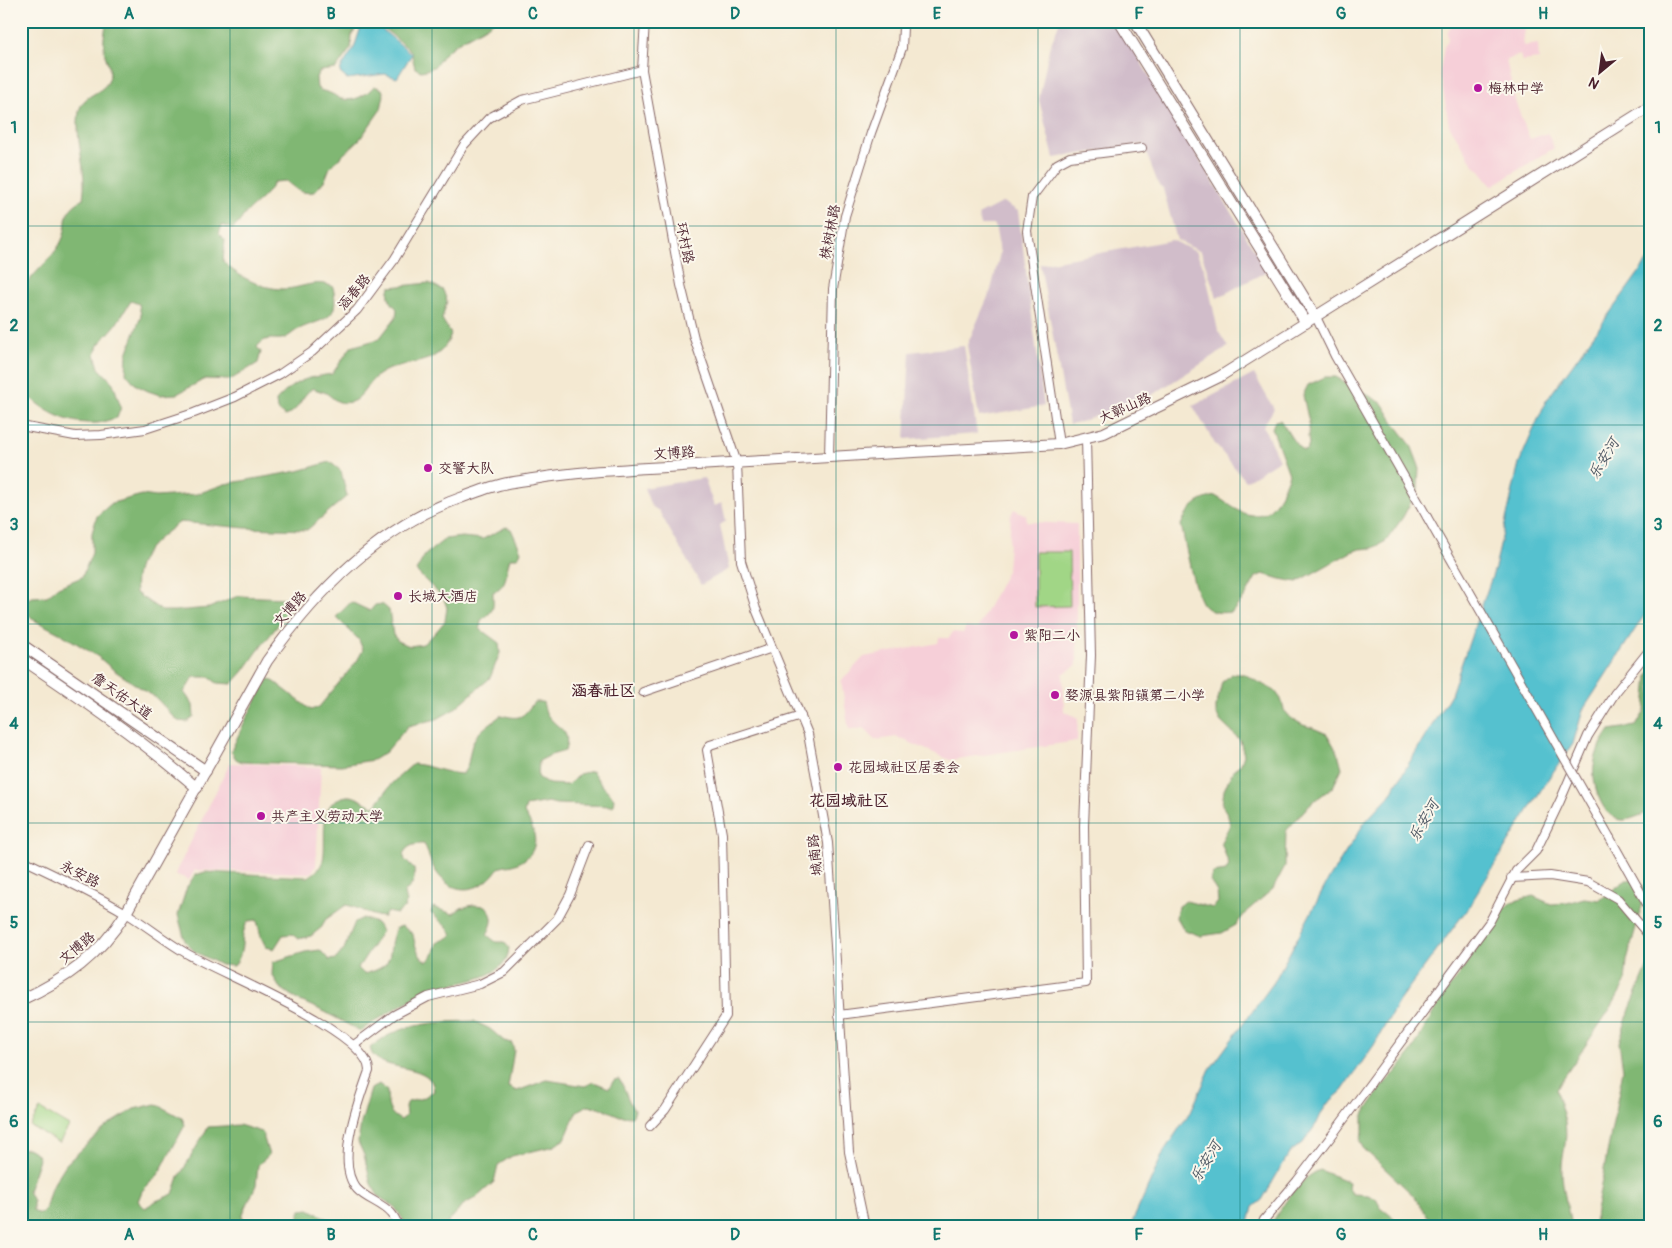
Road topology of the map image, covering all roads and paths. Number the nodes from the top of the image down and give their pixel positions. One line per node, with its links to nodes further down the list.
1 (645, 21): 5 (street, 环村路)
2 (905, 21): 13 (street, 株树林路)
3 (1119, 21): 9 (main road)
4 (1135, 21): 8 (main road)
5 (642, 70): 10 (street, 涵春路); 14 (street, 环村路)
6 (1651, 106): 8 (main road, 大鄣山路)
7 (1142, 148): 12 (street)
8 (1316, 317): 9 (main road, 大鄣山路); 26 (street, bridge)
9 (1306, 323): 11 (main road, 大鄣山路)
10 (21, 426)
11 (1086, 438): 12 (main road, 大鄣山路); 30 (street)
12 (1059, 444): 13 (main road, 大鄣山路)
13 (829, 457): 14 (main road, 大鄣山路)
14 (737, 462): 16 (street, 城南路); 21 (main road, 文博路)
15 (21, 644): 21 (main road, 詹天佑大道)
16 (772, 648): 19 (street); 20 (street, 城南路)
17 (1651, 648): 25 (street)
18 (21, 658): 22 (main road, 詹天佑大道)
19 (642, 692)
20 (801, 716): 30 (street, 城南路); 32 (street)
21 (206, 771): 22 (main road, 文博路)
22 (197, 788): 27 (main road, 文博路)
23 (589, 845): 31 (street)
24 (21, 859): 27 (street, 永安路)
25 (1511, 878): 28 (street); 35 (street)
26 (1651, 911)
27 (126, 913): 29 (main road, 文博路); 31 (street, 永安路)
28 (1651, 938)
29 (21, 1000)
30 (840, 1015): 34 (street, 城南路)
31 (354, 1045): 33 (street, 永安路)
32 (650, 1126)
33 (399, 1227)
34 (865, 1227)
35 (1261, 1227)

